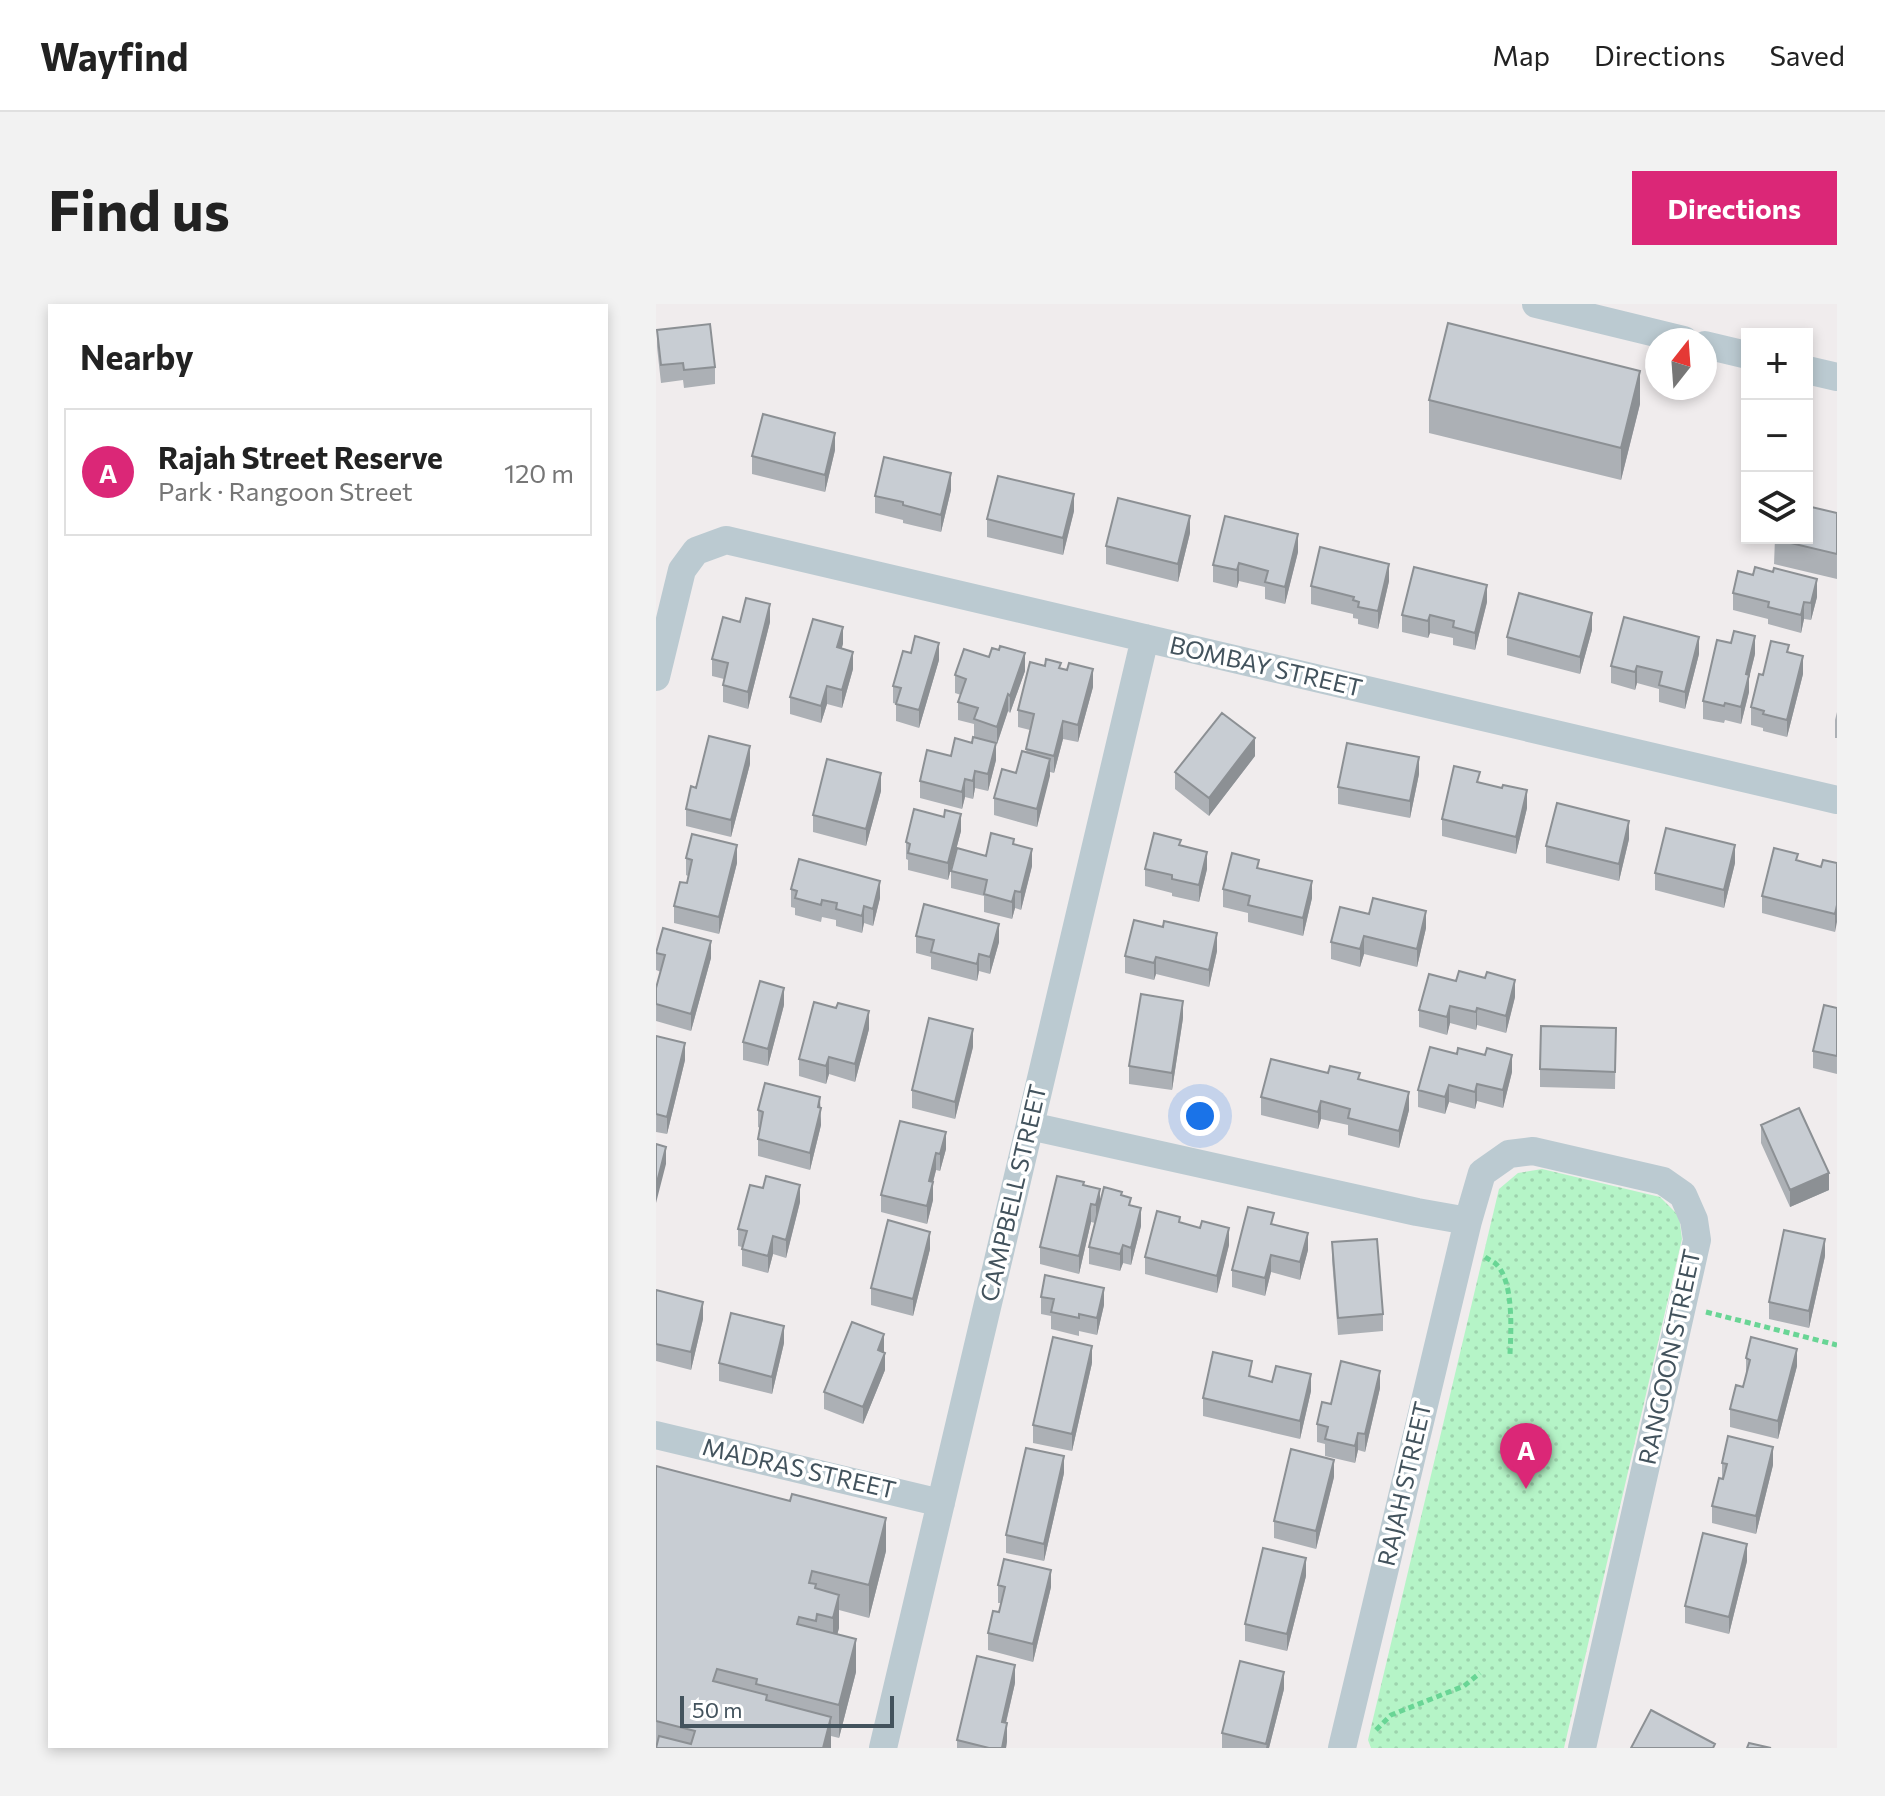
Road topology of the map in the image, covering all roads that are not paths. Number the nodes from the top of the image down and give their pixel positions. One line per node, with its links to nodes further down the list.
1 (1536, 304): 2 (street)
2 (1645, 331)
3 (1717, 348): 4 (street)
4 (1741, 354)
5 (1813, 371): 6 (street)
6 (1837, 377)
7 (1145, 638): 8 (street, BOMBAY STREET); 9 (street, BOMBAY STREET); 10 (street, CAMPBELL STREET)
8 (656, 677)
9 (1837, 800)
10 (1030, 1126): 11 (street); 13 (street, CAMPBELL STREET)
11 (1468, 1221): 15 (street, RAJAH STREET); 16 (street, RANGOON STREET)
12 (656, 1435): 13 (street, MADRAS STREET)
13 (941, 1503): 14 (street, CAMPBELL STREET)
14 (883, 1748)
15 (1342, 1748)
16 (1582, 1748)

